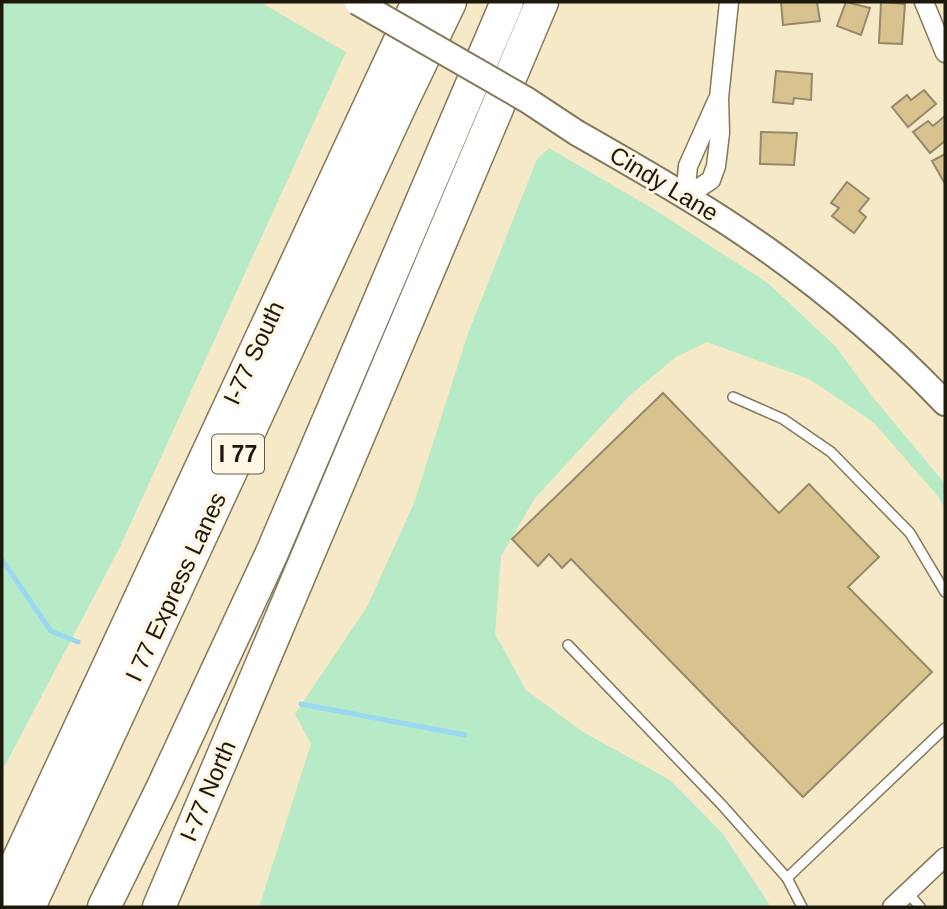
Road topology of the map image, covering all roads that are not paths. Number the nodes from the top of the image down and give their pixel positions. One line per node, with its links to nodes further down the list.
1 (357, 2): 10 (main road, Cindy Lane, bridge)
2 (418, 2): 19 (highway, I-77 South / I 77)
3 (450, 2): 20 (highway, I 77 Express Lanes / I 77)
4 (507, 2): 21 (highway)
5 (542, 2): 22 (highway, I-77 North)
6 (729, 2): 9 (street)
7 (924, 2): 8 (street)
8 (945, 53)
9 (719, 98): 10 (street); 10 (street)
10 (685, 197): 12 (main road, Cindy Lane)
11 (733, 397): 13 (lane)
12 (945, 403)
13 (945, 592)
14 (568, 645): 17 (lane)
15 (945, 728): 17 (lane)
16 (945, 857): 18 (street)
17 (787, 878): 23 (lane)
18 (908, 893): 24 (street); 25 (lane)
19 (2, 895)
20 (29, 907)
21 (104, 907)
22 (159, 907)
23 (802, 907)
24 (892, 907)
25 (920, 907)

